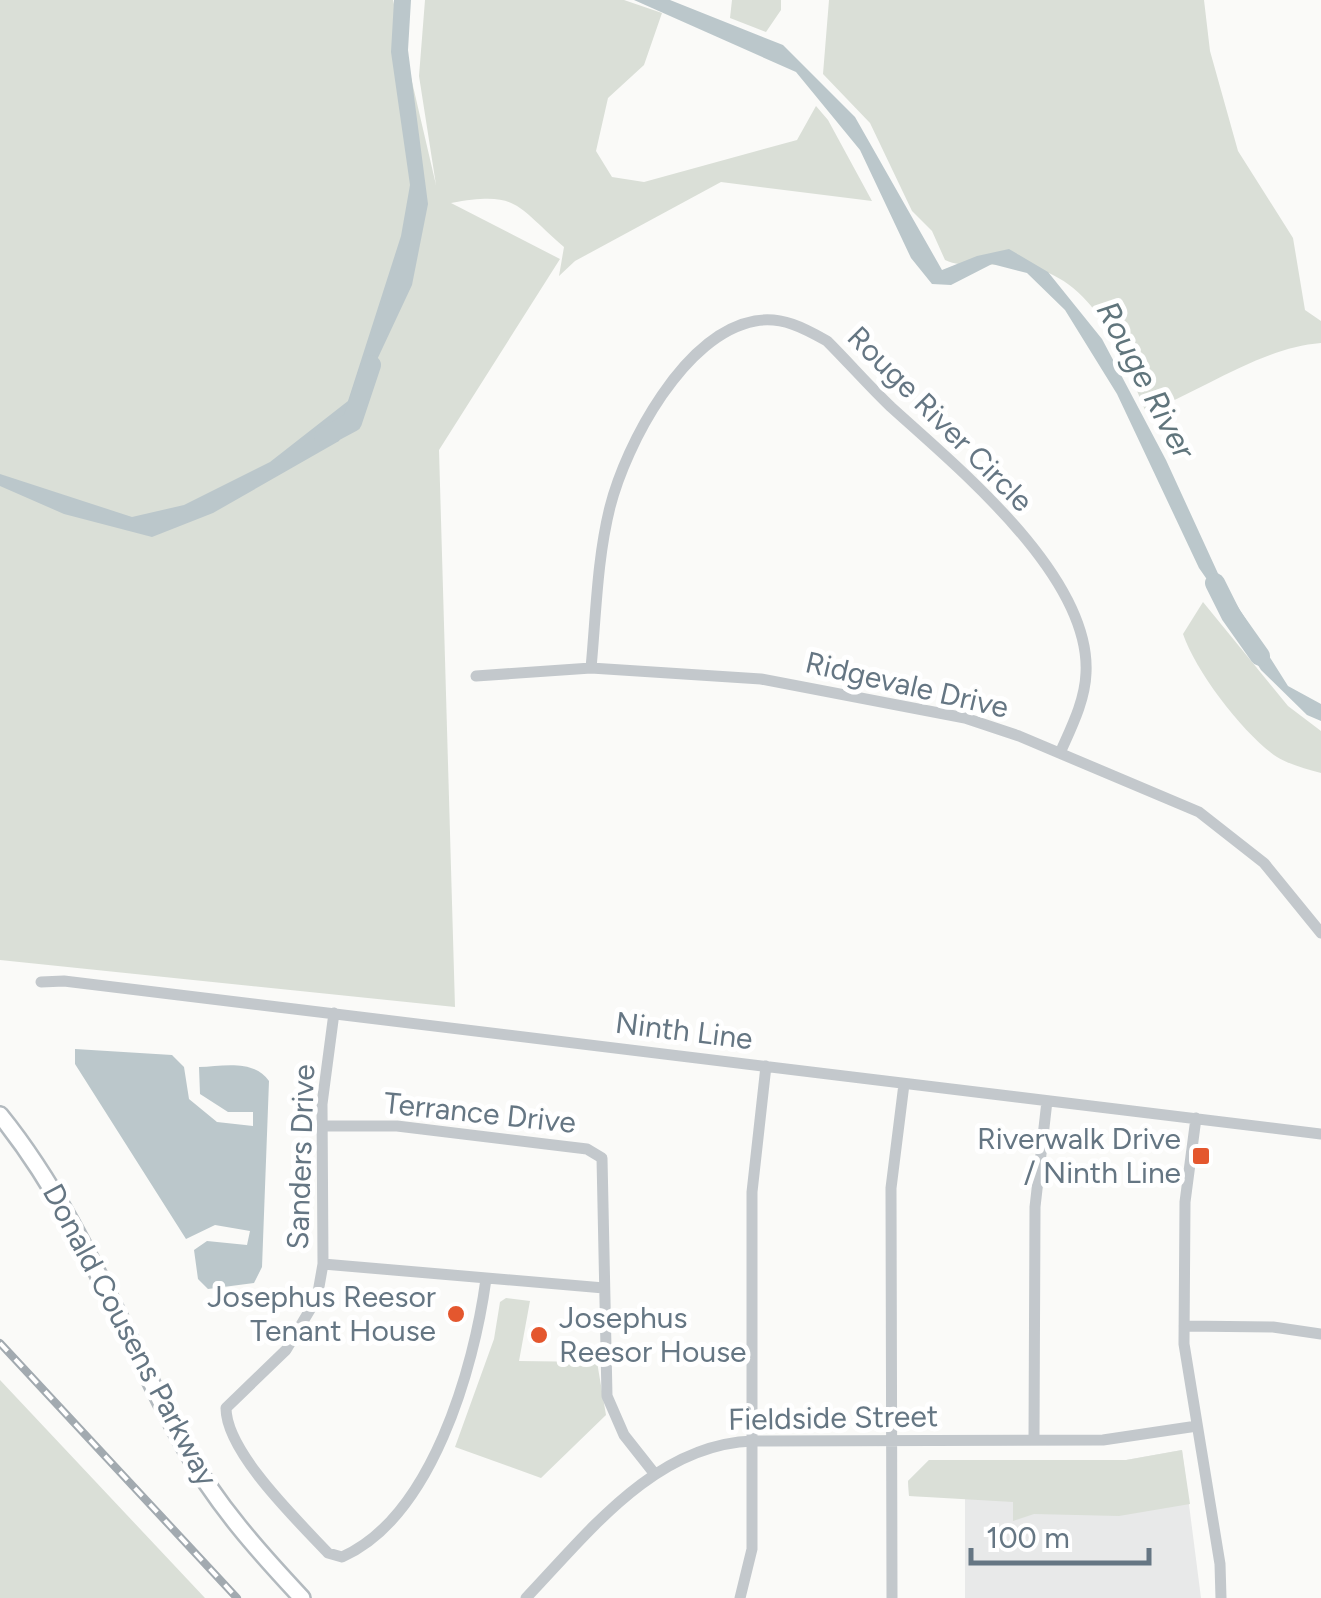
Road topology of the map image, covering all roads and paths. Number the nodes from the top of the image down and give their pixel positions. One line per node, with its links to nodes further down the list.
1 (591, 668): 2 (street, Ridgevale Drive); 3 (street, Ridgevale Drive); 3 (street, Rouge River Circle)
2 (476, 676)
3 (1060, 753): 4 (street, Ridgevale Drive)
4 (1321, 933)
5 (40, 982): 6 (street, Ninth Line)
6 (334, 1013): 7 (street, Ninth Line); 12 (street, Sanders Drive)
7 (766, 1066): 8 (street, Ninth Line); 22 (street)
8 (904, 1084): 9 (street, Ninth Line); 20 (street)
9 (1047, 1101): 11 (street, Ninth Line); 21 (street)
10 (0, 1115): 24 (main road, Donald Cousens Parkway)
11 (1196, 1118): 13 (street, Ninth Line); 17 (street)
12 (322, 1126): 14 (street, Sanders Drive); 16 (street, Terrance Drive)
13 (1321, 1134)
14 (323, 1264): 15 (street); 15 (street, Sanders Drive)
15 (486, 1278): 16 (street)
16 (604, 1288): 23 (street, Terrance Drive)
17 (1184, 1326): 18 (street); 19 (street)
18 (1321, 1334)
19 (1197, 1426): 21 (street, Fieldside Street); 28 (street)
20 (892, 1440): 21 (street, Fieldside Street); 22 (street, Fieldside Street); 27 (street)
21 (1034, 1440)
22 (753, 1441): 23 (street, Fieldside Street); 26 (street)
23 (654, 1473): 25 (street, Fieldside Street)
24 (302, 1598)
25 (526, 1598)
26 (740, 1598)
27 (892, 1598)
28 (1221, 1598)

